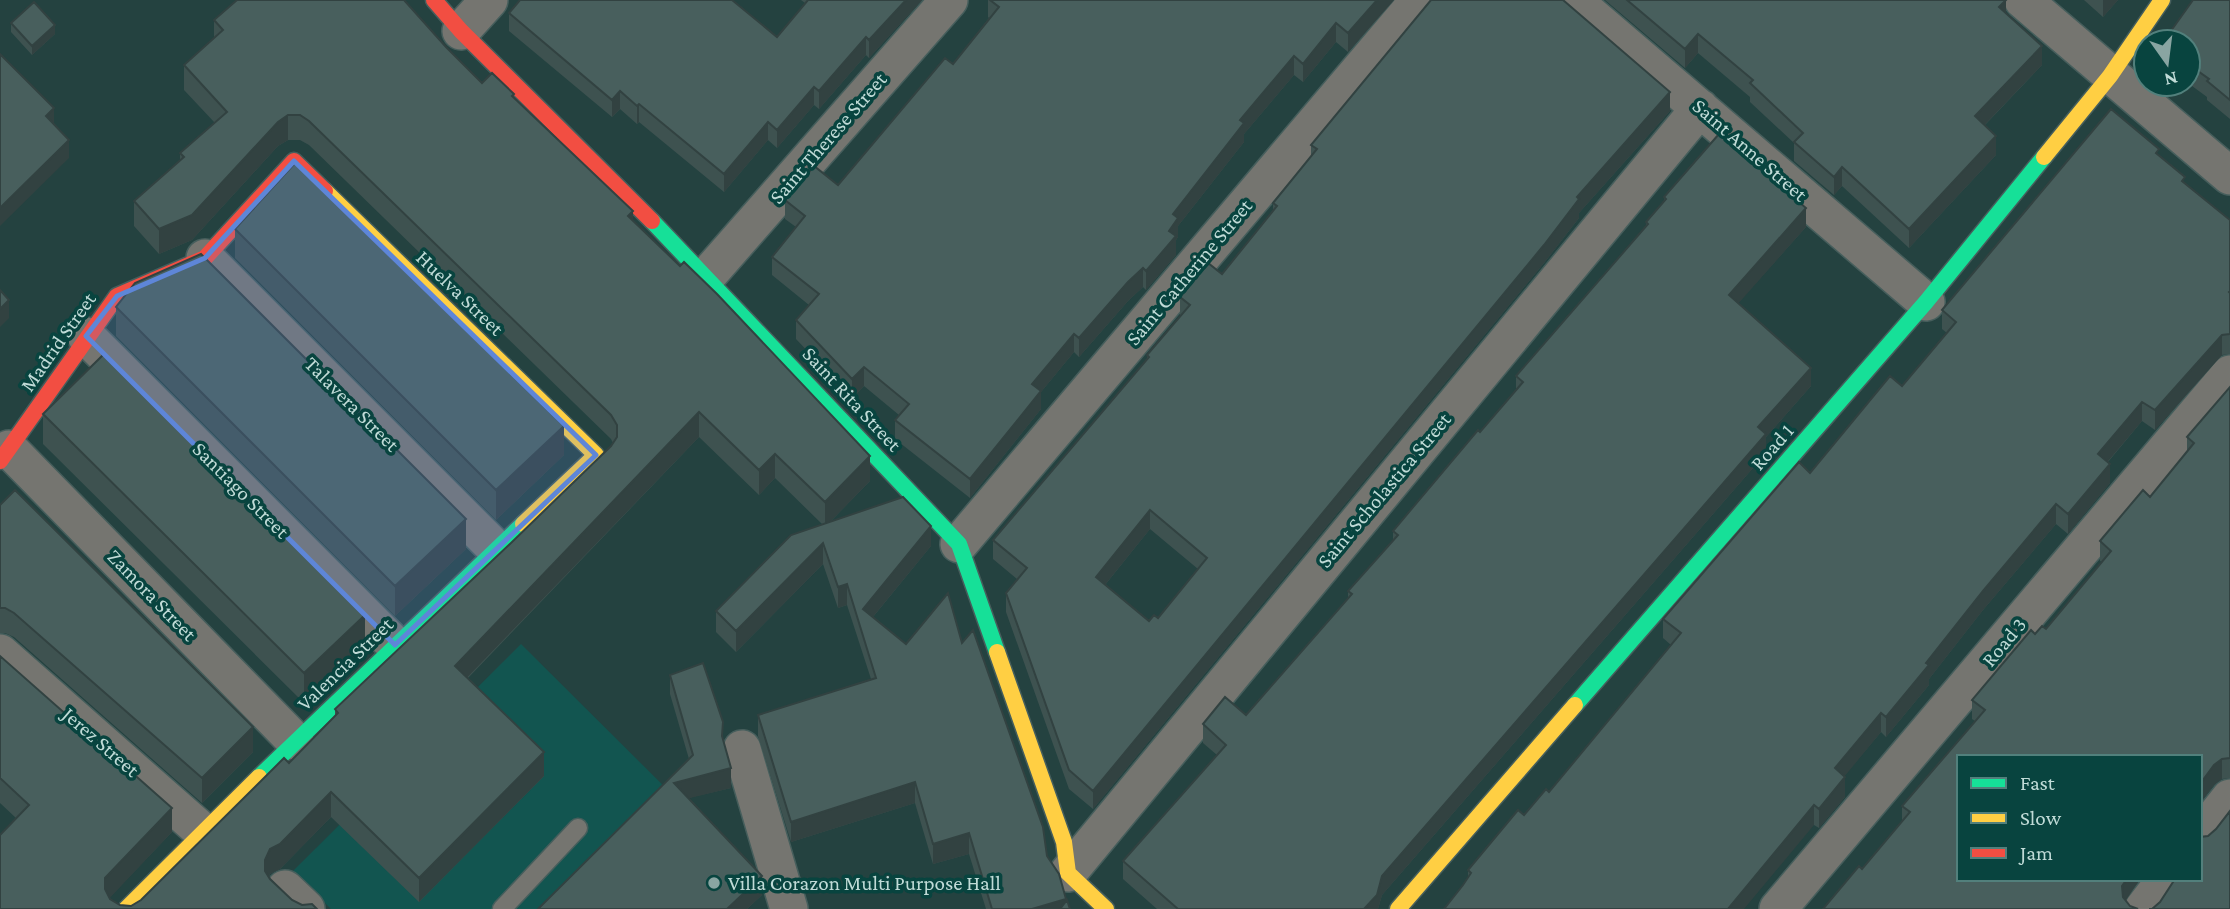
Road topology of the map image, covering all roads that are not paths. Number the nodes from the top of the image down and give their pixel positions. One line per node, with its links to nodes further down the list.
1 (434, 0): 8 (street, Saint Rita Street)
2 (489, 0): 8 (street)
3 (949, 0): 14 (street, Saint Therese Street)
4 (1419, 0): 20 (street, Saint Catherine Street)
5 (1573, 0): 10 (street, Saint Anne Street)
6 (2023, 0): 9 (street)
7 (2162, 0): 9 (street, Road 1)
8 (461, 31): 14 (street, Saint Rita Street)
9 (2110, 76): 12 (street); 15 (street, Road 1)
10 (1700, 108): 15 (street, Saint Anne Street); 30 (street, Saint Scholastica Street)
11 (294, 161): 13 (street, Madrid Street); 19 (street, Huelva Street)
12 (2230, 176)
13 (205, 258): 16 (street, Madrid Street); 21 (street, Talavera Street)
14 (707, 276): 20 (street, Saint Rita Street)
15 (1926, 302): 36 (street, Road 1)
16 (86, 336): 18 (street, Madrid Street); 22 (street, Santiago Street)
17 (2230, 374): 37 (street, Road 3)
18 (4, 455): 24 (street, Zamora Street)
19 (596, 455): 21 (street, Valencia Street)
20 (959, 544): 30 (street, Saint Rita Street)
21 (498, 551): 22 (street, Valencia Street)
22 (395, 645): 24 (street, Valencia Street)
23 (0, 653): 28 (street, Jerez Street)
24 (295, 741): 28 (street, Valencia Street)
25 (742, 750): 34 (street)
26 (2230, 798): 29 (street)
27 (578, 828): 33 (lane)
28 (202, 831): 32 (street, Valencia Street)
29 (2202, 833)
30 (1068, 873): 35 (street)
31 (2164, 881): 38 (street)
32 (126, 909)
33 (502, 909)
34 (789, 909)
35 (1106, 909)
36 (1398, 909)
37 (1778, 909)
38 (2143, 909)

